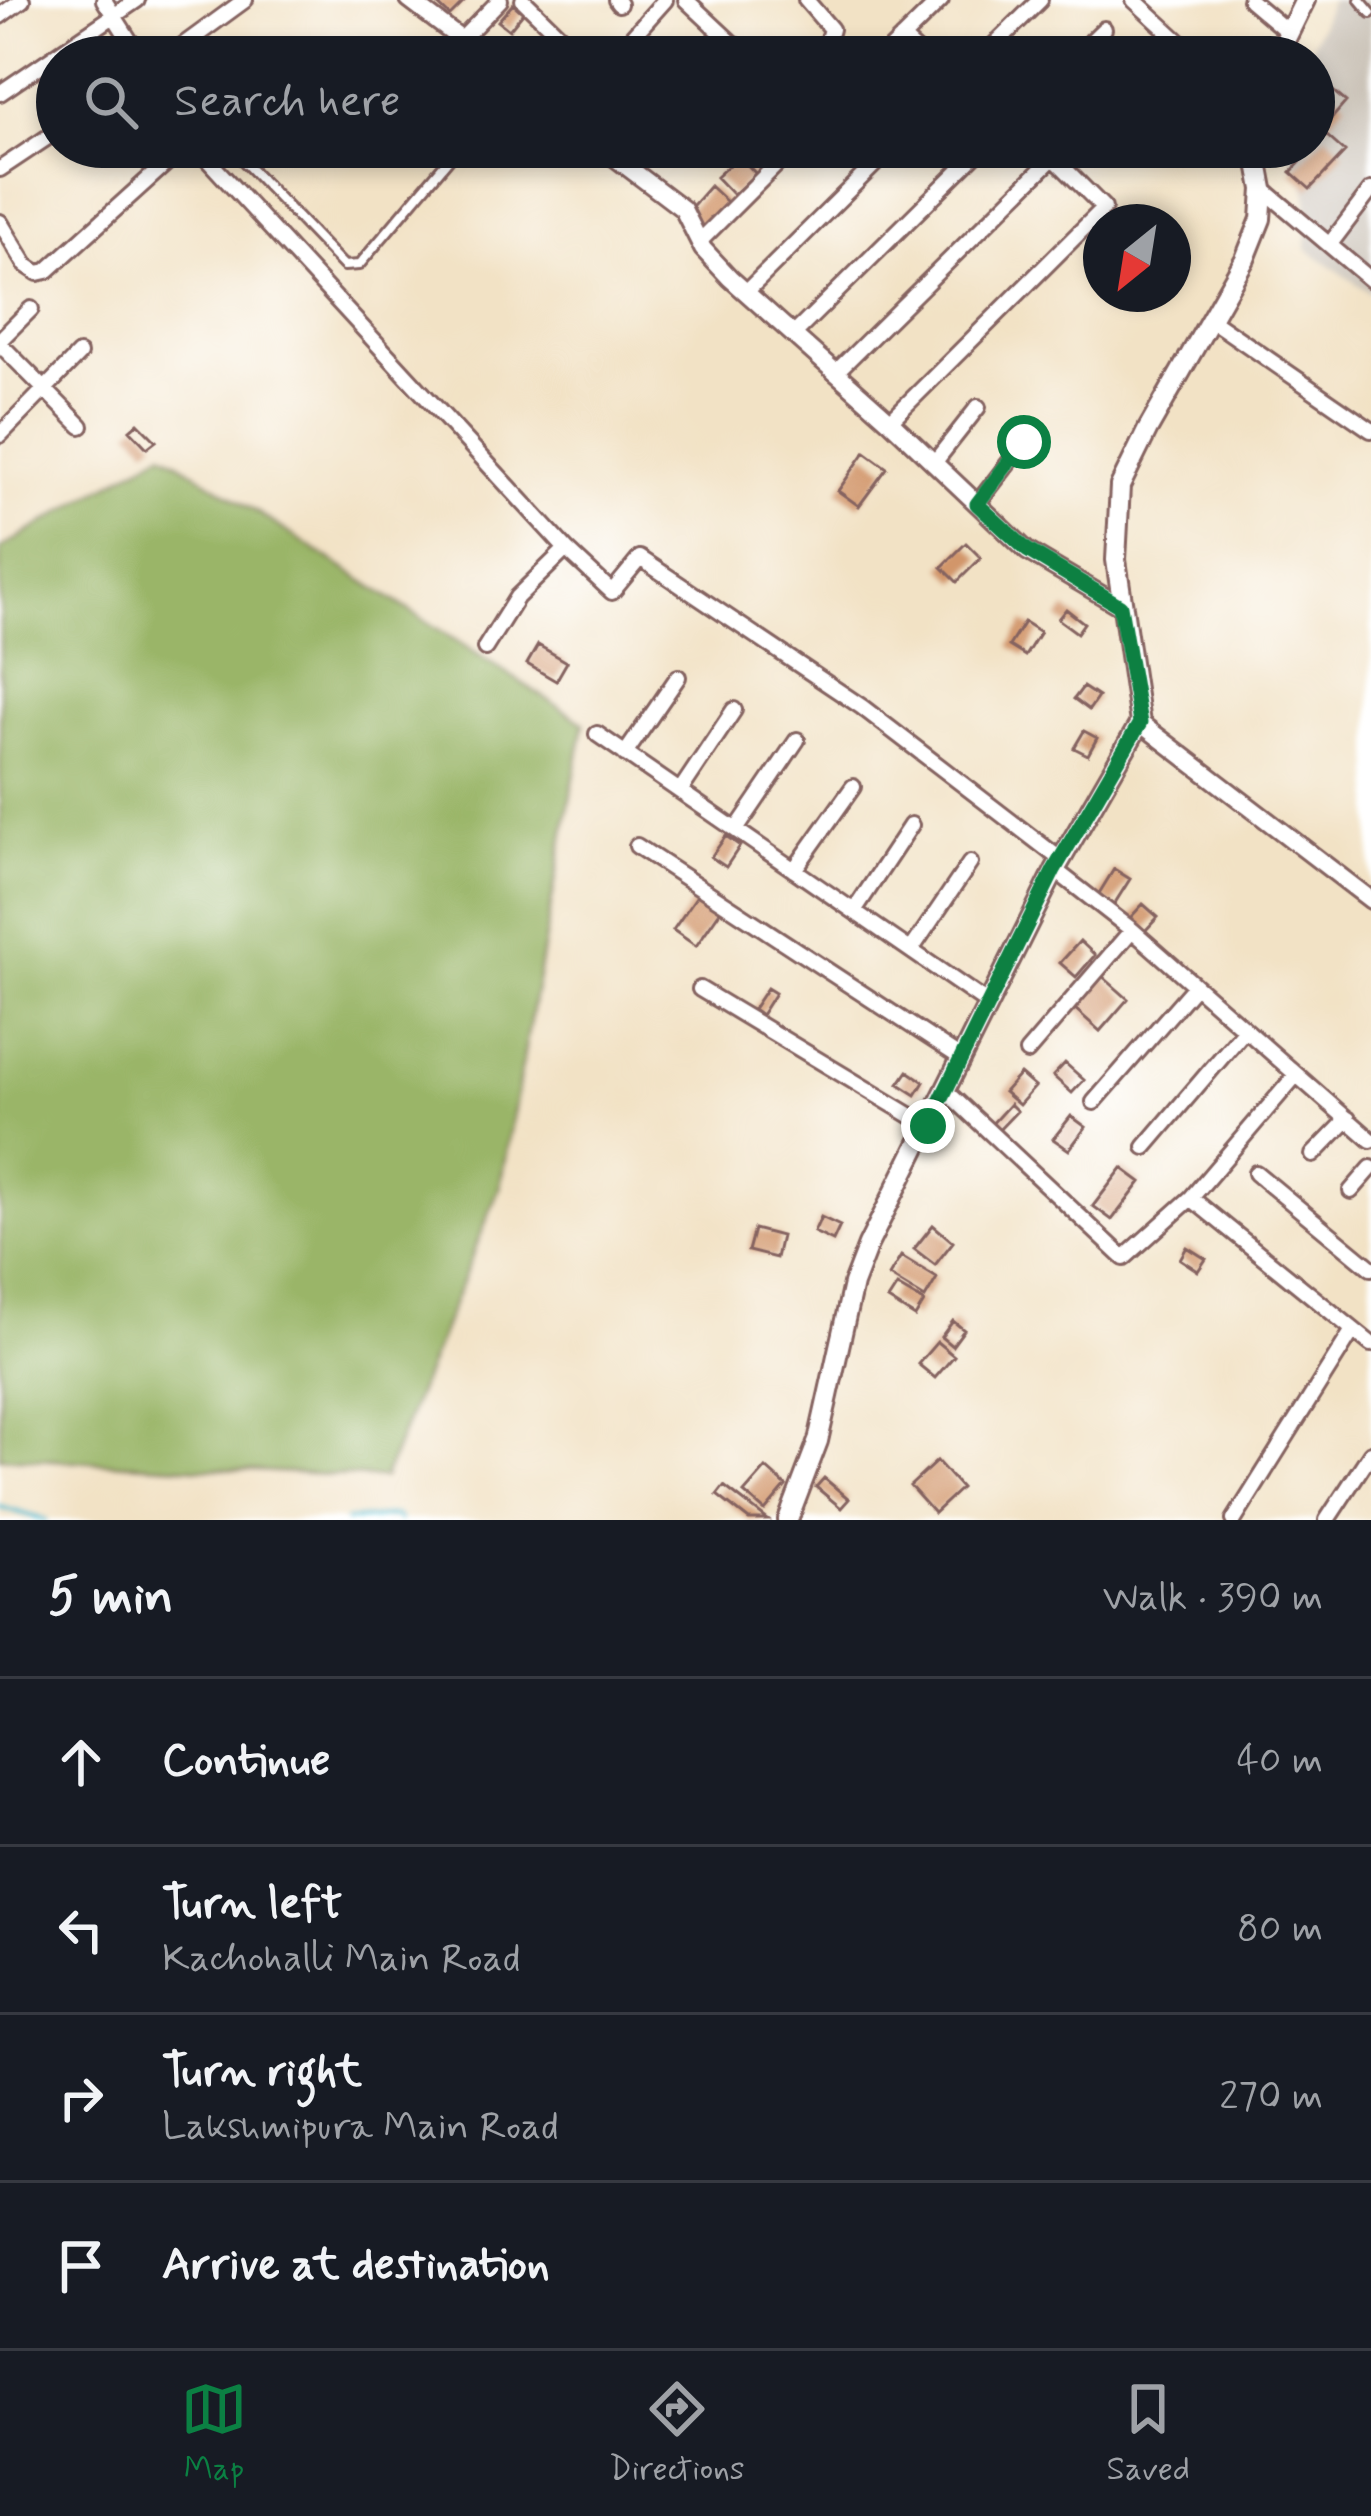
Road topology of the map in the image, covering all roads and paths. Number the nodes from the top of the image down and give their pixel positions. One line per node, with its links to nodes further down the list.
1 (22, 0): 18 (street)
2 (104, 0): 19 (street)
3 (136, 0): 19 (street)
4 (245, 0): 24 (street)
5 (410, 0): 25 (street)
6 (500, 0): 26 (street)
7 (523, 0): 27 (street)
8 (665, 0): 28 (street)
9 (686, 0): 29 (street)
10 (806, 0): 30 (street)
11 (940, 0): 31 (street)
12 (1040, 0): 32 (street)
13 (1134, 0): 34 (street)
14 (1250, 0): 21 (street)
15 (1305, 0): 21 (main road)
16 (1360, 0): 17 (lane)
17 (1371, 13)
18 (0, 16)
19 (114, 17): 22 (street); 23 (street)
20 (1104, 28): 33 (street)
21 (1289, 33): 35 (main road)
22 (86, 36)
23 (126, 36)
24 (196, 36)
25 (456, 36)
26 (465, 36)
27 (560, 36)
28 (633, 36)
29 (725, 36)
30 (829, 36)
31 (904, 36)
32 (1003, 36)
33 (1096, 36)
34 (1173, 36)
35 (1288, 36)
36 (36, 69): 37 (street)
37 (0, 93)
38 (36, 145): 50 (street)
39 (161, 168): 53 (street)
40 (215, 168): 73 (street)
41 (250, 168): 42 (lane)
42 (441, 168)
43 (629, 168): 54 (street)
44 (773, 168): 54 (street)
45 (871, 168): 57 (street)
46 (962, 168): 60 (street)
47 (1043, 168): 63 (street)
48 (1072, 168): 66 (street)
49 (1259, 168): 51 (main road)
50 (0, 170)
51 (1263, 189): 55 (street); 59 (main road)
52 (1371, 190): 55 (street)
53 (0, 222)
54 (699, 242): 57 (street)
55 (1330, 244): 56 (street)
56 (1371, 280)
57 (746, 292): 60 (street)
58 (31, 309): 61 (street)
59 (1210, 319): 68 (street); 74 (main road)
60 (794, 335): 63 (street)
61 (0, 342): 64 (street)
62 (80, 354): 64 (street)
63 (836, 374): 66 (street)
64 (45, 389): 67 (street); 69 (street)
65 (978, 407): 71 (street)
66 (890, 421): 71 (street)
67 (81, 426)
68 (1371, 430)
69 (0, 435)
70 (1024, 442): 72 (street)
71 (934, 463): 72 (street)
72 (977, 504): 74 (street)
73 (566, 549): 75 (street); 88 (street)
74 (1120, 606): 78 (main road)
75 (484, 648)
76 (678, 677): 81 (street)
77 (734, 710): 83 (street)
78 (1140, 723): 88 (main road); 90 (street)
79 (597, 734): 81 (street)
80 (797, 740): 85 (street)
81 (625, 754): 83 (street)
82 (853, 787): 89 (street)
83 (680, 791): 85 (street)
84 (911, 825): 91 (street)
85 (736, 830): 89 (street)
86 (638, 845): 99 (street)
87 (970, 863): 93 (street)
88 (1057, 864): 92 (street); 96 (main road)
89 (794, 870): 91 (street)
90 (1371, 900)
91 (854, 911): 93 (street)
92 (1132, 930): 94 (street); 98 (street)
93 (911, 950): 96 (street)
94 (1195, 986): 97 (street); 102 (street)
95 (700, 989): 104 (street)
96 (987, 1003): 99 (main road)
97 (1244, 1030): 100 (street); 106 (street)
98 (1028, 1052)
99 (961, 1058): 101 (main road)
100 (1296, 1075): 103 (street); 111 (street)
101 (946, 1092): 104 (main road); 111 (street)
102 (1094, 1102)
103 (1348, 1119): 105 (street); 107 (street)
104 (928, 1126): 116 (main road)
105 (1371, 1140)
106 (1145, 1147)
107 (1313, 1155)
108 (1371, 1168): 110 (street)
109 (1256, 1173): 112 (street)
110 (1351, 1191)
111 (1191, 1198): 113 (street)
112 (1371, 1268)
113 (1353, 1330): 114 (street); 117 (street)
114 (1371, 1344)
115 (1371, 1453): 118 (street)
116 (788, 1520)
117 (1234, 1520)
118 (1327, 1520)

